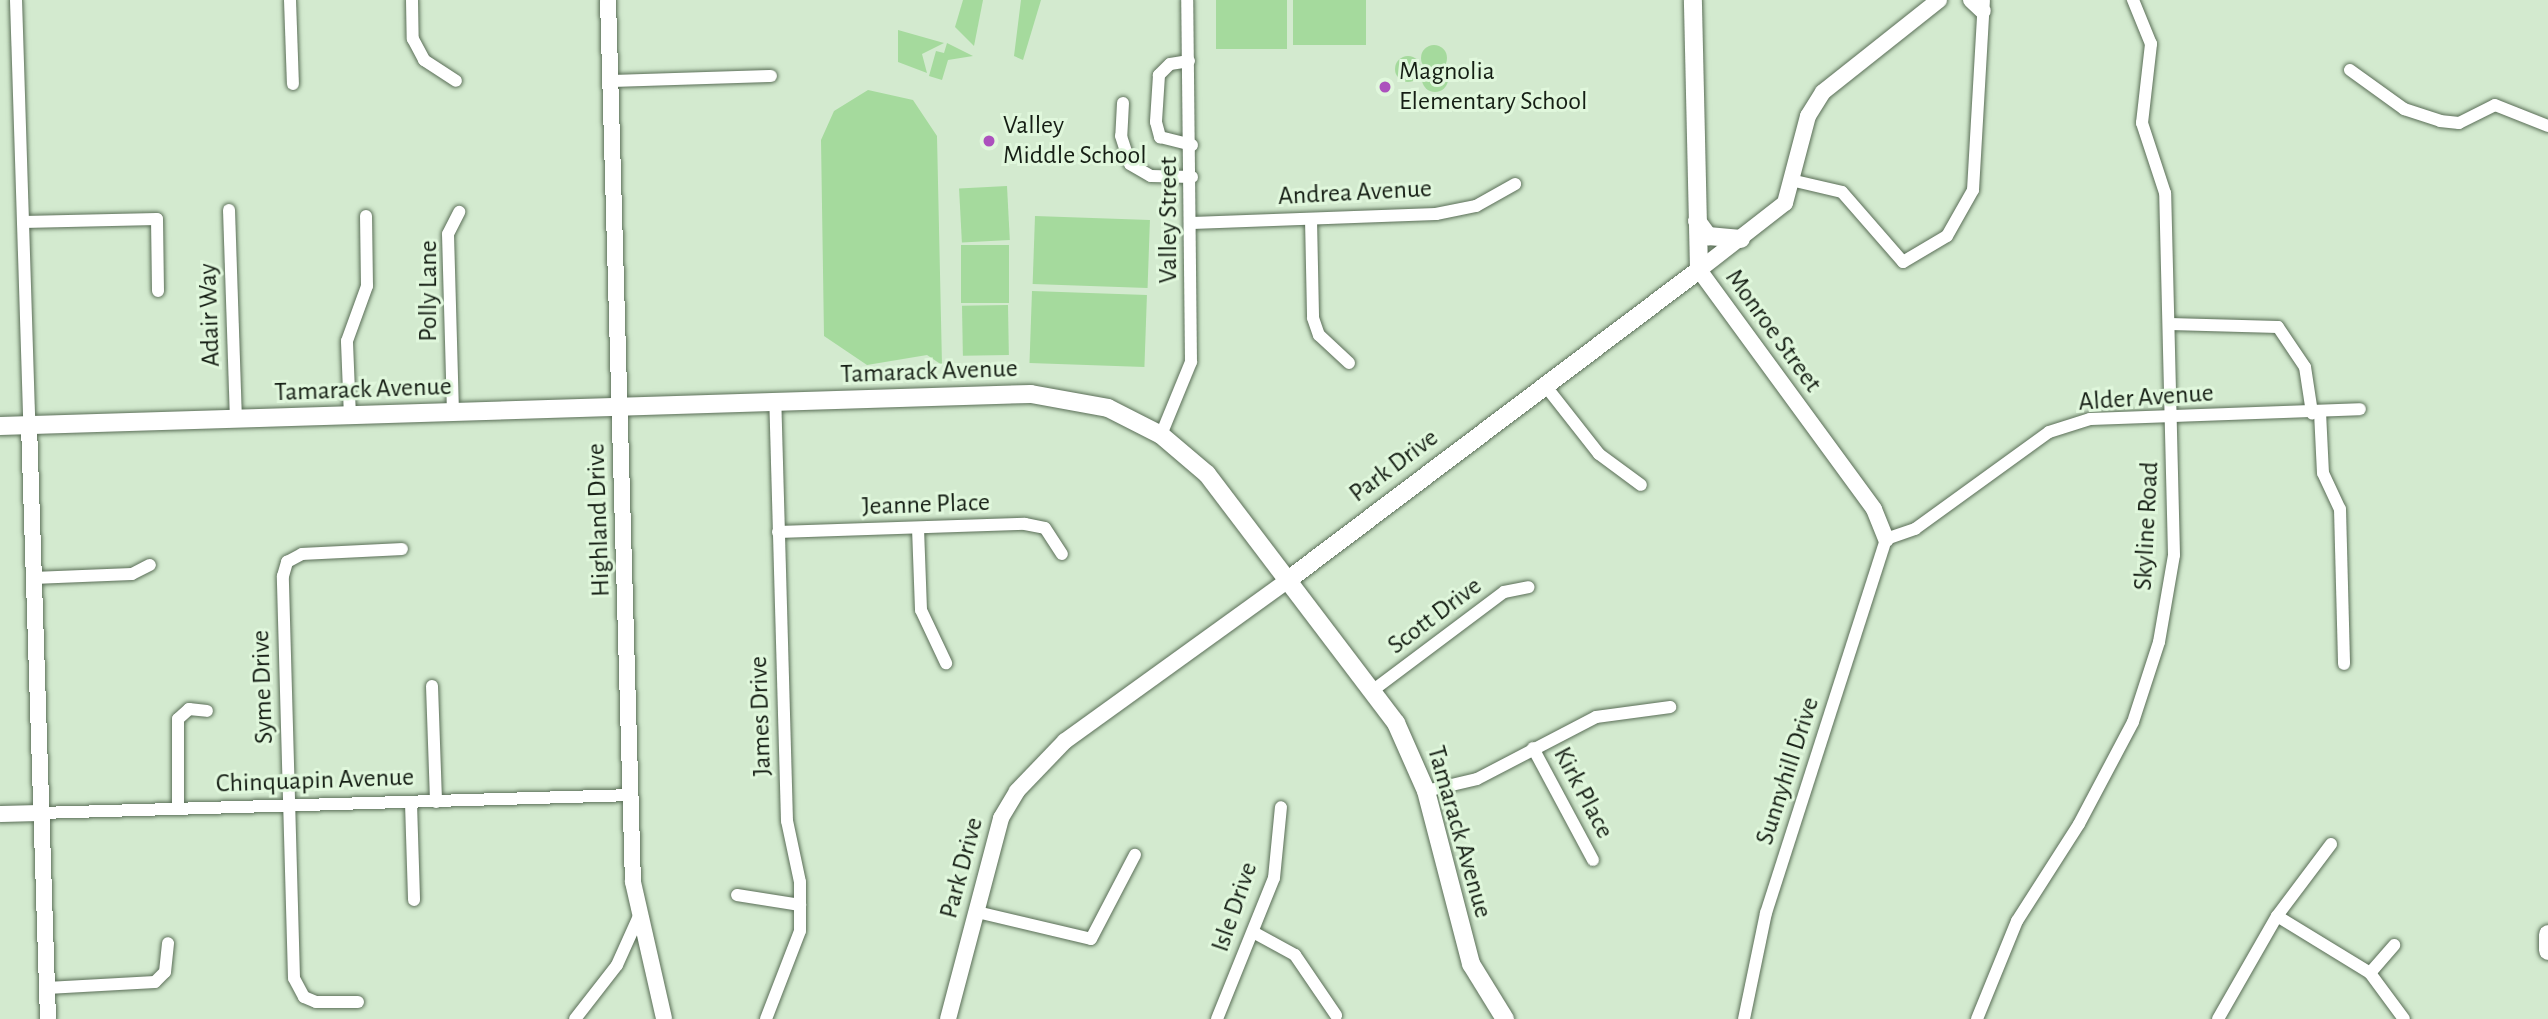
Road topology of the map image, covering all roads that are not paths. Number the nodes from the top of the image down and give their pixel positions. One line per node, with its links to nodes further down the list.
1 (16, 0): 27 (street)
2 (290, 0): 15 (street)
3 (412, 0): 13 (street)
4 (608, 0): 14 (street, Highland Drive)
5 (1187, 0): 10 (street, Valley Street)
6 (1693, 0): 26 (main road, Monroe Street)
7 (1939, 0): 20 (street, Park Drive)
8 (2133, 0): 32 (street, Skyline Road)
9 (1979, 4): 20 (street)
10 (1189, 61): 18 (street, Valley Street); 18 (street)
11 (2350, 70): 17 (street)
12 (771, 76): 14 (street)
13 (456, 81)
14 (611, 81): 36 (street, Highland Drive)
15 (293, 84)
16 (1123, 103): 19 (street)
17 (2548, 126)
18 (1192, 145): 19 (street, Valley Street)
19 (1192, 177): 28 (street, Valley Street)
20 (1795, 181): 29 (street, Park Drive)
21 (1514, 184): 25 (street, Andrea Avenue)
22 (229, 211): 42 (street, Adair Way)
23 (459, 212): 39 (street, Polly Lane)
24 (366, 216): 40 (street)
25 (1311, 219): 28 (street, Andrea Avenue); 33 (street)
26 (1697, 221): 29 (main road); 30 (main road, Monroe Street)
27 (23, 222): 31 (street); 43 (street)
28 (1192, 223): 45 (street, Valley Street)
29 (1741, 239): 30 (street, Park Drive)
30 (1699, 270): 34 (main road, Park Drive); 49 (street, Monroe Street)
31 (158, 291)
32 (2170, 324): 38 (street); 41 (street, Skyline Road)
33 (1349, 363)
34 (1544, 384): 46 (street); 54 (main road, Park Drive)
35 (775, 403): 36 (main road, Tamarack Avenue); 45 (main road, Tamarack Avenue); 48 (street, James Drive)
36 (620, 409): 39 (main road, Tamarack Avenue); 64 (street, Highland Drive)
37 (2360, 409): 38 (street, Alder Avenue)
38 (2316, 412): 41 (street, Alder Avenue); 57 (street)
39 (453, 413): 40 (main road, Tamarack Avenue)
40 (350, 417): 42 (main road, Tamarack Avenue)
41 (2173, 417): 49 (street, Alder Avenue); 98 (street, Skyline Road)
42 (236, 419): 43 (main road, Tamarack Avenue)
43 (29, 425): 44 (main road, Tamarack Avenue); 53 (street)
44 (0, 426)
45 (1161, 435): 54 (main road, Tamarack Avenue)
46 (1641, 485)
47 (918, 528): 48 (street, Jeanne Place); 51 (street, Jeanne Place); 56 (street)
48 (778, 532): 77 (street, James Drive)
49 (1886, 539): 97 (street, Sunnyhill Drive)
50 (402, 550): 67 (street, Syme Drive)
51 (1062, 554)
52 (150, 565): 53 (street)
53 (33, 578): 70 (street)
54 (1288, 580): 59 (main road, Tamarack Avenue); 78 (street, Park Drive)
55 (1529, 587): 59 (street, Scott Drive)
56 (946, 663)
57 (2344, 664)
58 (432, 686): 65 (street)
59 (1372, 691): 63 (main road, Tamarack Avenue)
60 (1670, 707): 62 (street)
61 (207, 710): 69 (street)
62 (1533, 748): 63 (street); 74 (street, Kirk Place)
63 (1426, 791): 96 (main road, Tamarack Avenue)
64 (631, 796): 65 (street, Chinquapin Avenue); 79 (street, Highland Drive)
65 (436, 802): 66 (street, Chinquapin Avenue)
66 (411, 803): 67 (street, Chinquapin Avenue); 76 (street)
67 (290, 806): 69 (street, Chinquapin Avenue); 88 (street, Syme Drive)
68 (1281, 807): 81 (street, Isle Drive)
69 (178, 809): 70 (street, Chinquapin Avenue)
70 (40, 813): 71 (street, Chinquapin Avenue); 87 (street)
71 (0, 814)
72 (2332, 844): 80 (street)
73 (1135, 855): 78 (street)
74 (1593, 860)
75 (737, 895): 77 (street)
76 (414, 900)
77 (800, 905): 93 (street, James Drive)
78 (977, 912): 94 (street, Park Drive)
79 (639, 916): 91 (street, Highland Drive); 92 (street)
80 (2277, 916): 86 (street); 99 (street)
81 (1253, 932): 89 (street); 95 (street, Isle Drive)
82 (2548, 934): 85 (main road)
83 (168, 943): 87 (street)
84 (2394, 945): 86 (street)
85 (2548, 950)
86 (2370, 973): 100 (street)
87 (47, 988): 90 (street)
88 (358, 1002)
89 (1336, 1015)
90 (48, 1019)
91 (575, 1019)
92 (664, 1019)
93 (766, 1019)
94 (947, 1019)
95 (1217, 1019)
96 (1505, 1019)
97 (1744, 1019)
98 (1977, 1019)
99 (2218, 1019)
100 (2404, 1019)

